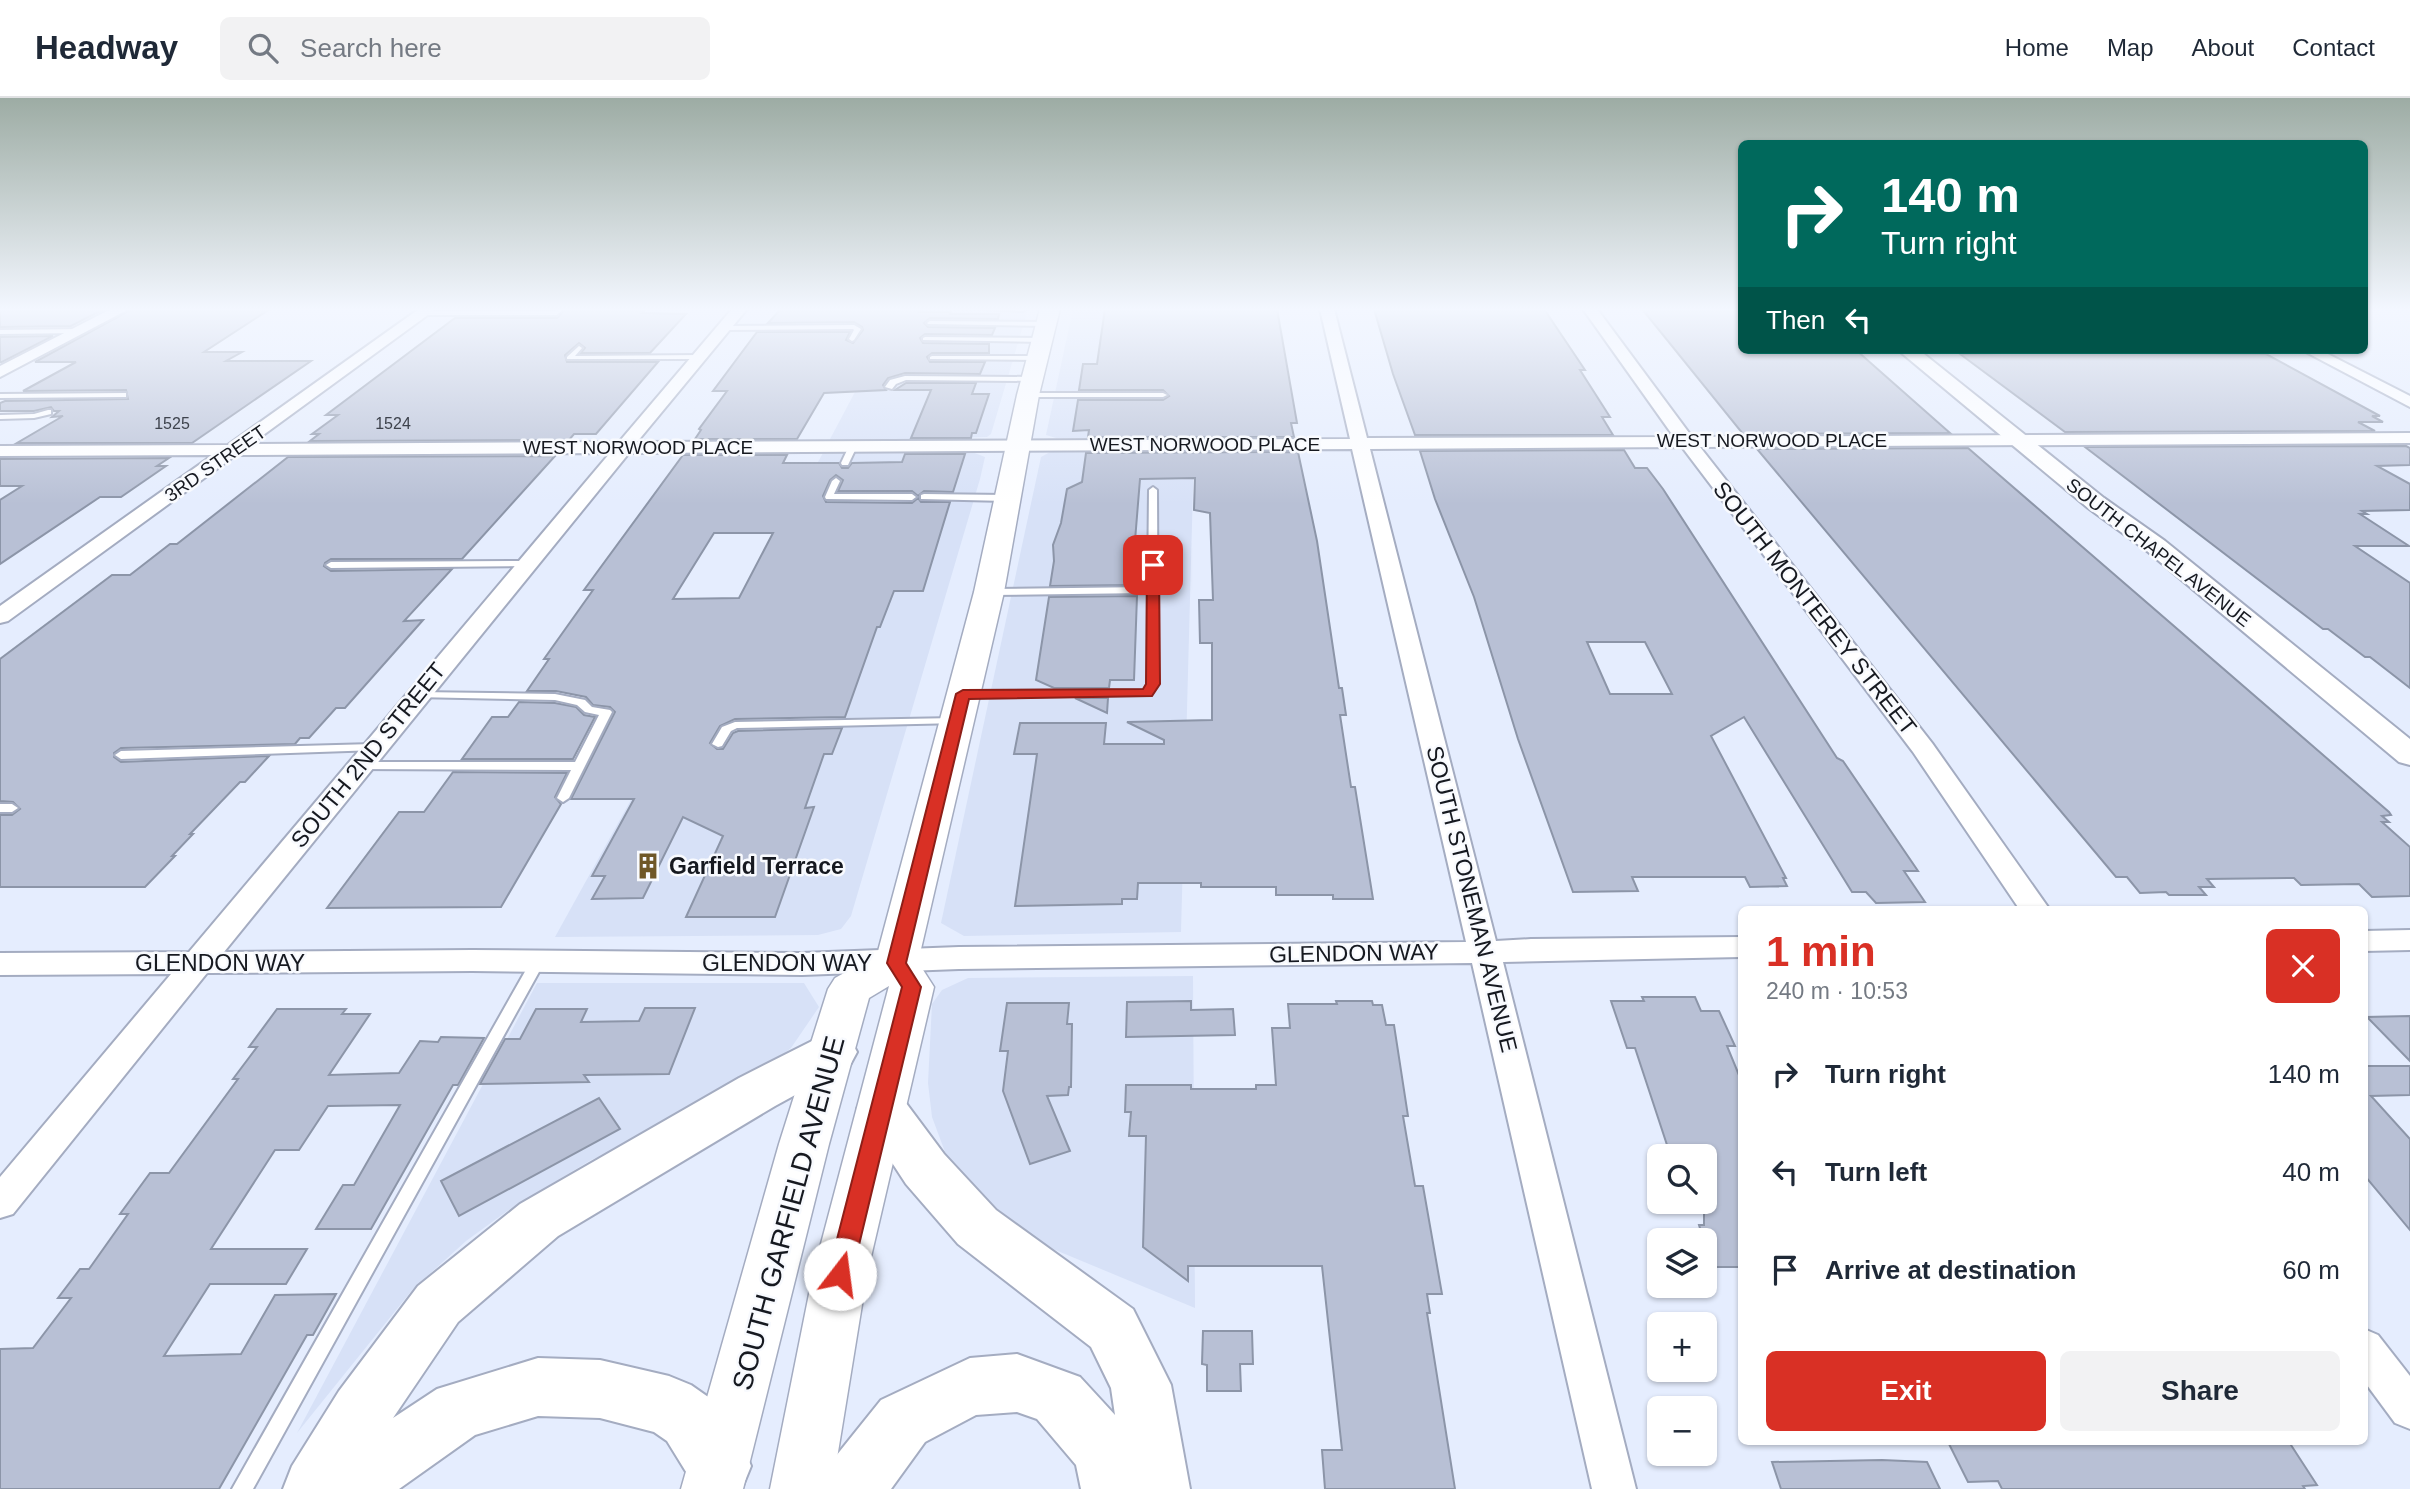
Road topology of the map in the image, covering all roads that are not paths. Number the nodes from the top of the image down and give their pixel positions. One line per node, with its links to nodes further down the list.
1 (340, 374): 23 (street, 3RD STREET)
2 (686, 374): 22 (street, SOUTH 2ND STREET)
3 (1034, 374): 9 (main road)
4 (1342, 374): 19 (street, SOUTH STONEMAN AVENUE)
5 (1638, 374): 18 (street, SOUTH MONTEREY STREET)
6 (1936, 374): 17 (street, SOUTH CHAPEL AVENUE)
7 (2355, 374): 13 (street)
8 (889, 387): 9 (lane)
9 (1031, 387): 11 (lane); 20 (main road)
10 (123, 395): 12 (lane)
11 (1163, 395)
12 (0, 397)
13 (2410, 402)
14 (48, 412): 15 (lane)
15 (0, 417)
16 (2410, 438): 17 (street, WEST NORWOOD PLACE)
17 (2016, 439): 18 (street, WEST NORWOOD PLACE); 40 (street, SOUTH CHAPEL AVENUE)
18 (1686, 441): 19 (street, WEST NORWOOD PLACE); 44 (street, SOUTH MONTEREY STREET)
19 (1358, 443): 20 (street, WEST NORWOOD PLACE); 48 (street, SOUTH STONEMAN AVENUE)
20 (1018, 445): 21 (street, WEST NORWOOD PLACE); 30 (main road)
21 (853, 446): 22 (street, WEST NORWOOD PLACE); 25 (lane)
22 (626, 447): 23 (street, WEST NORWOOD PLACE); 31 (street, SOUTH 2ND STREET)
23 (234, 450): 24 (street, WEST NORWOOD PLACE); 35 (street, 3RD STREET)
24 (0, 451)
25 (845, 463)
26 (836, 481): 28 (lane)
27 (1153, 490): 33 (lane)
28 (912, 497)
29 (924, 497): 30 (lane)
30 (1006, 498): 34 (main road)
31 (526, 564): 32 (lane); 36 (street, SOUTH 2ND STREET)
32 (331, 565)
33 (1153, 590): 34 (lane); 37 (lane)
34 (989, 592): 37 (main road)
35 (4, 610)
36 (418, 695): 41 (street, SOUTH 2ND STREET); 42 (lane)
37 (960, 708): 38 (lane); 50 (main road)
38 (718, 744)
39 (121, 755): 41 (lane)
40 (2410, 755)
41 (367, 757): 42 (lane); 52 (street, SOUTH 2ND STREET)
42 (580, 766): 43 (lane)
43 (563, 798)
44 (2032, 906)
45 (2410, 940): 46 (street)
46 (2368, 941)
47 (1738, 947): 48 (street, GLENDON WAY)
48 (1484, 953): 50 (street, GLENDON WAY); 66 (street, SOUTH STONEMAN AVENUE)
49 (538, 961): 50 (street, GLENDON WAY); 52 (street, GLENDON WAY); 59 (lane)
50 (896, 963): 53 (main road, SOUTH GARFIELD AVENUE); 54 (main road)
51 (0, 964): 52 (street, GLENDON WAY)
52 (195, 964): 55 (street, SOUTH 2ND STREET)
53 (833, 1052): 58 (main road, SOUTH GARFIELD AVENUE); 60 (highway)
54 (882, 1109): 62 (main road); 65 (highway)
55 (0, 1203)
56 (2368, 1353): 57 (street)
57 (2410, 1409)
58 (715, 1477): 61 (highway)
59 (242, 1489)
60 (315, 1489)
61 (359, 1489)
62 (801, 1489)
63 (851, 1489): 64 (highway)
64 (1112, 1489)
65 (1158, 1489)
66 (1614, 1489)

